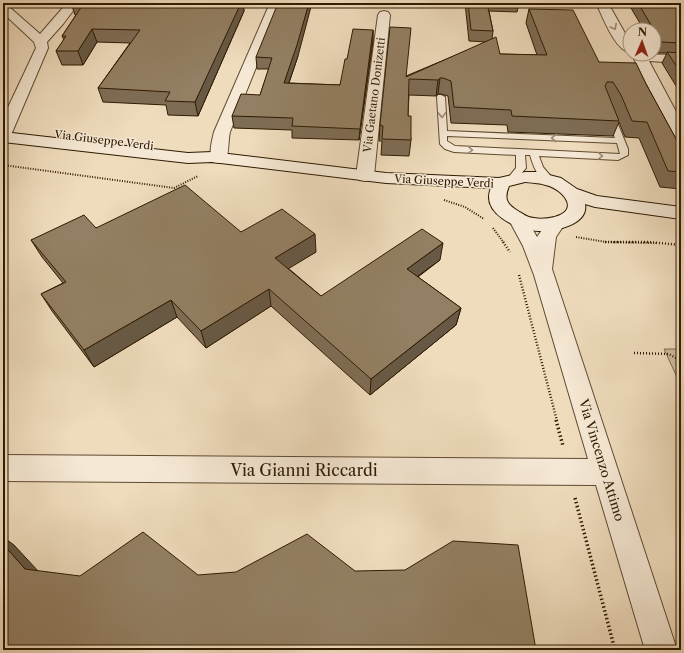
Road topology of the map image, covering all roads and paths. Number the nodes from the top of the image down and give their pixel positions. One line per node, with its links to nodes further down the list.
1 (73, 3): 6 (street)
2 (276, 3): 19 (street)
3 (602, 3): 7 (street, one-way to 7)
4 (3, 7): 6 (street)
5 (384, 15): 22 (street, Via Gaetano Donizetti)
6 (40, 41): 13 (street)
7 (622, 41)
8 (662, 56): 9 (street)
9 (681, 59)
10 (641, 62): 15 (street)
11 (441, 97): 14 (lane, one-way to 14)
12 (607, 108): 16 (lane)
13 (4, 132): 19 (street, Via Giuseppe Verdi)
14 (442, 133): 16 (lane, one-way to 14); 17 (lane, one-way to 17)
15 (681, 136)
16 (621, 141): 18 (lane, one-way to 16)
17 (520, 152): 18 (lane); 25 (lane)
18 (534, 153): 24 (lane)
19 (212, 157): 22 (street, Via Giuseppe Verdi)
20 (3, 165): 21 (path)
21 (201, 174)
22 (365, 176): 23 (street, Via Giuseppe Verdi)
23 (386, 178): 25 (street, Via Giuseppe Verdi); 30 (street, Via Giuseppe Verdi)
24 (549, 180): 25 (street); 26 (street)
25 (507, 181): 30 (street)
26 (571, 193): 28 (street); 29 (street)
27 (441, 199): 31 (path)
28 (574, 213): 29 (street); 32 (street)
29 (681, 215)
30 (511, 216): 32 (street); 36 (street, Via Vincenzo Attimo)
31 (486, 221)
32 (555, 225): 36 (street, Via Vincenzo Attimo)
33 (491, 226): 36 (path)
34 (572, 236): 35 (path)
35 (681, 245)
36 (533, 268): 40 (path); 41 (street, Via Vincenzo Attimo)
37 (634, 353): 38 (path)
38 (681, 361)
39 (3, 468): 40 (street, Via Gianni Riccardi)
40 (569, 472): 41 (street, Via Gianni Riccardi); 42 (path)
41 (605, 472): 43 (street, Via Vincenzo Attimo)
42 (615, 650)
43 (660, 650)

